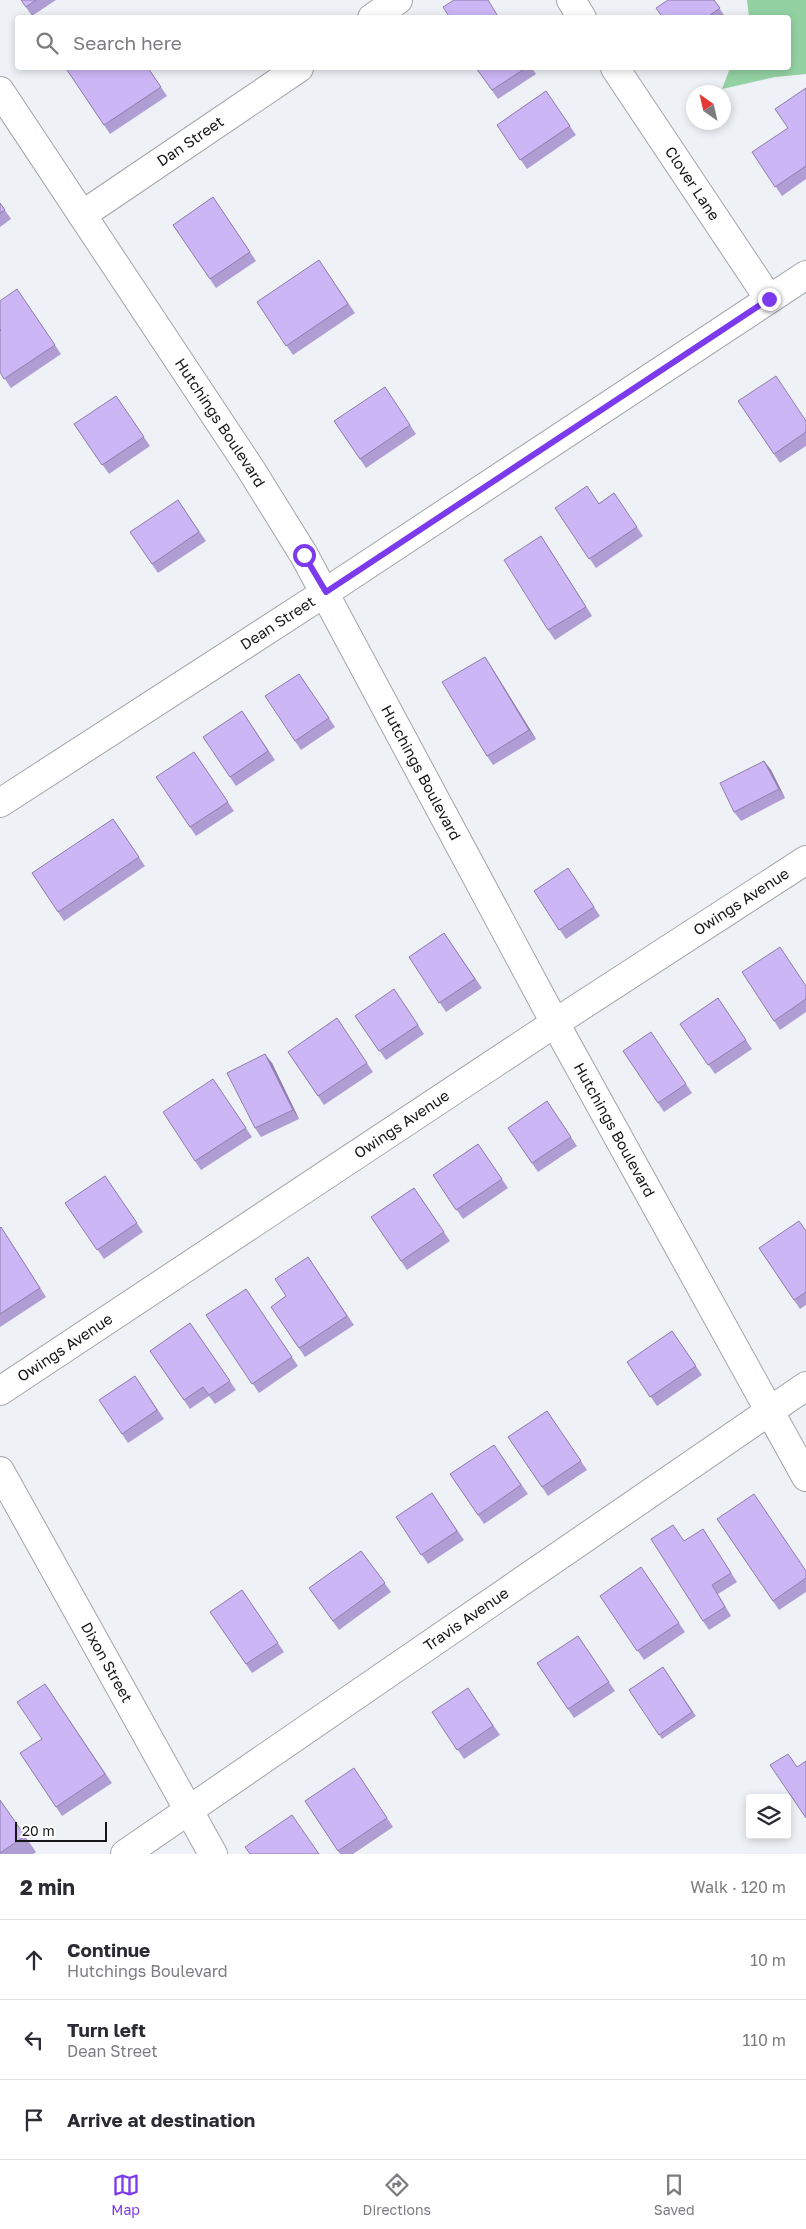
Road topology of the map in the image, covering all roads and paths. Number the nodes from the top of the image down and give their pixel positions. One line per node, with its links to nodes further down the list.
1 (398, 0): 3 (street)
2 (570, 0): 4 (street)
3 (376, 15)
4 (580, 15)
5 (296, 70): 8 (street, Dan Street)
6 (616, 70): 10 (street, Clover Lane)
7 (0, 91): 8 (street, Hutchings Boulevard)
8 (82, 215): 11 (street, Hutchings Boulevard)
9 (806, 275): 10 (street, Dean Street)
10 (769, 299): 11 (street, Dean Street)
11 (326, 592): 12 (street, Dean Street); 14 (street, Hutchings Boulevard)
12 (0, 803)
13 (806, 860): 14 (street, Owings Avenue)
14 (555, 1023): 16 (street, Owings Avenue); 17 (street, Hutchings Boulevard)
15 (806, 1386): 17 (street, Travis Avenue)
16 (0, 1391)
17 (770, 1411): 19 (street, Hutchings Boulevard); 20 (street, Travis Avenue)
18 (0, 1471): 20 (street, Dixon Street)
19 (806, 1477)
20 (189, 1810): 21 (street, Travis Avenue); 22 (street, Dixon Street)
21 (125, 1854)
22 (213, 1854)

